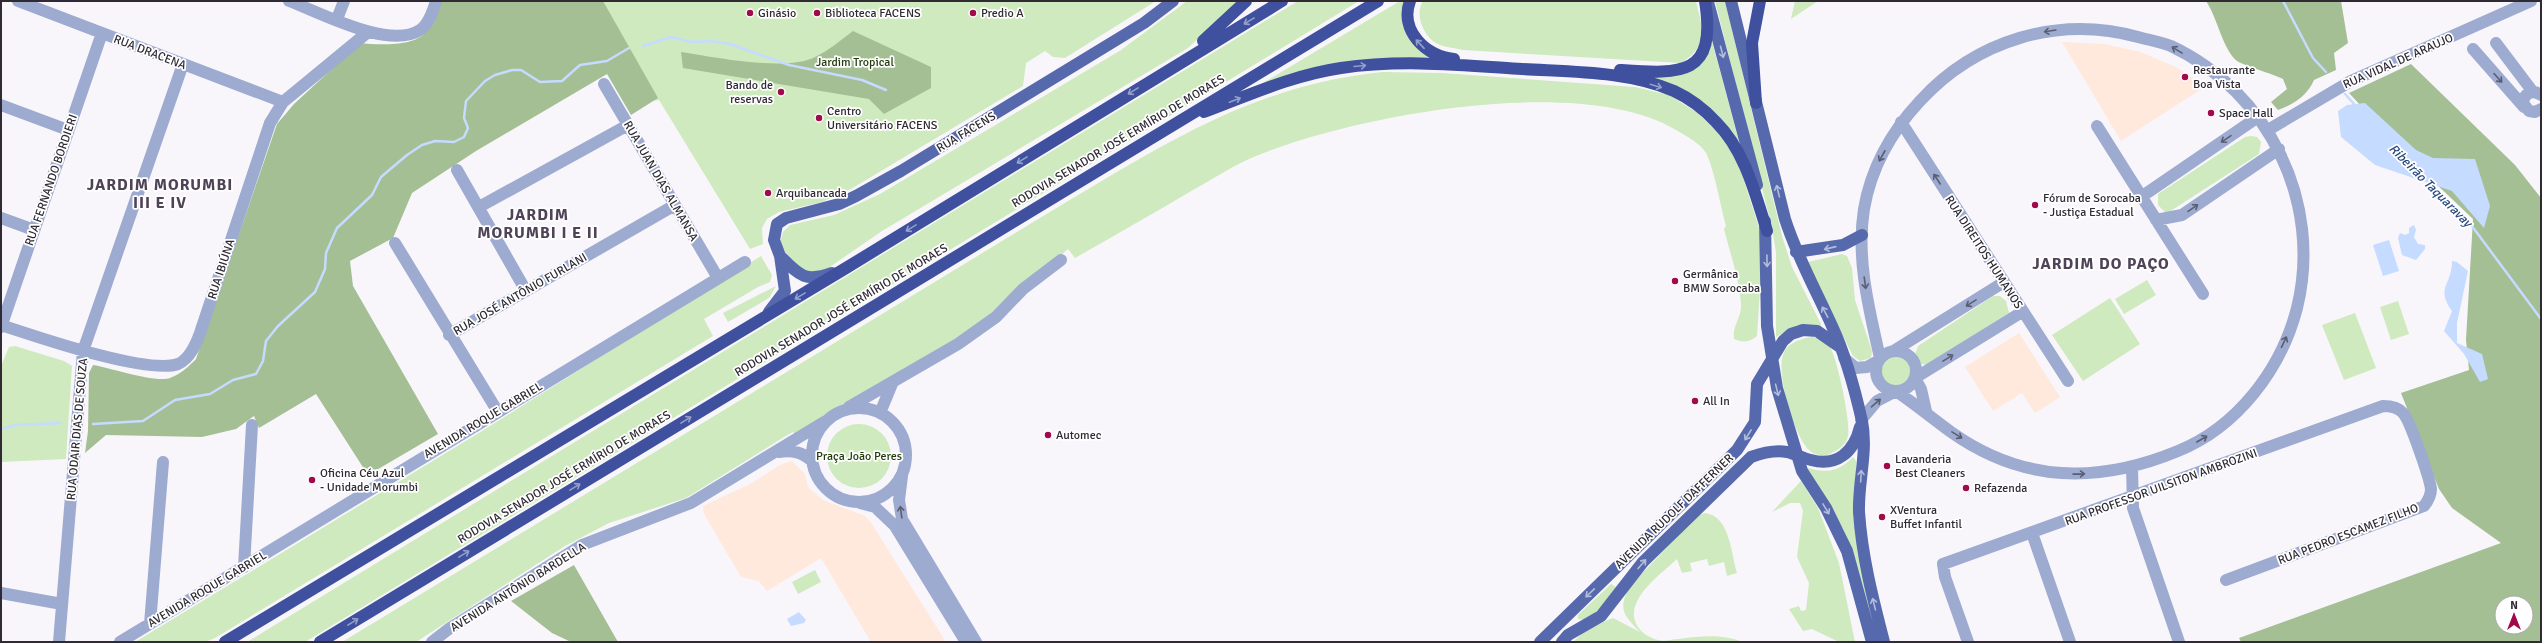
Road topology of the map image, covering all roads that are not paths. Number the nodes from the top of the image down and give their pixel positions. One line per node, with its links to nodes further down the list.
1 (18, 1): 16 (street, RUA DRACENA)
2 (289, 1): 14 (street)
3 (344, 1): 14 (street)
4 (436, 1): 15 (street)
5 (1173, 1): 49 (main road, RUA FACENS)
6 (1246, 1): 20 (highway)
7 (1282, 1): 20 (highway, one-way to 20)
8 (1378, 1): 30 (highway, RODOVIA SENADOR JOSÉ ERMÍRIO DE MORAES)
9 (1410, 1): 10 (highway, one-way to 9)
10 (1707, 1): 44 (main road, one-way to 44)
11 (1731, 1): 24 (main road)
12 (1760, 1): 24 (highway)
13 (2531, 1): 34 (street, RUA VIDAL DE ARAUJO)
14 (337, 19): 15 (street)
15 (368, 32): 23 (street, RUA IBIÚNA)
16 (102, 33): 19 (street, RUA DRACENA); 33 (street, RUA FERNANDO BORDIERI)
17 (2496, 43): 22 (street)
18 (2473, 49): 26 (street, one-way to 26)
19 (183, 64): 23 (street, RUA DRACENA); 62 (street, RUA ODAIR DIAS DE SOUZA)
20 (1166, 71): 52 (highway, one-way to 52)
21 (604, 84): 31 (street, RUA JUAN DIAS ALMANSA)
22 (2539, 94): 26 (street)
23 (282, 102): 62 (street, RUA IBIÚNA)
24 (1756, 103): 48 (main road, one-way to 24)
25 (1, 105): 33 (street)
26 (2524, 106): 27 (street)
27 (2540, 111)
28 (2258, 118): 29 (street, one-way to 29); 34 (street); 37 (street, one-way to 37)
29 (1901, 122): 45 (street, one-way to 45); 54 (street, RUA DIREITOS HUMANOS, one-way to 29)
30 (1173, 124): 44 (highway, one-way to 44); 102 (highway, RODOVIA SENADOR JOSÉ ERMÍRIO DE MORAES, one-way to 30)
31 (628, 125): 38 (street, RUA JUAN DIAS ALMANSA); 39 (street)
32 (2096, 126): 37 (street)
33 (68, 130): 43 (street, RUA FERNANDO BORDIERI)
34 (2268, 130): 35 (street)
35 (2279, 149): 40 (street, one-way to 35); 84 (street, one-way to 35)
36 (457, 170): 39 (street)
37 (2142, 197): 42 (street)
38 (675, 206): 53 (street, RUA JUAN DIAS ALMANSA); 55 (street, RUA JOSÉ ANTÔNIO FURLANI)
39 (479, 207): 55 (street)
40 (2172, 217): 42 (street); 46 (street)
41 (1, 218): 43 (street)
42 (2156, 220): 46 (street)
43 (34, 230): 59 (street, RUA FERNANDO BORDIERI)
44 (1766, 231): 64 (main road, one-way to 64)
45 (1862, 235): 48 (main road, one-way to 48); 65 (street, one-way to 65)
46 (2169, 240): 56 (street)
47 (396, 243): 60 (street)
48 (1796, 252): 63 (main road, one-way to 48)
49 (780, 256): 52 (main road, RUA FACENS); 58 (main road, RUA FACENS)
50 (1061, 260): 68 (street)
51 (745, 262): 53 (street, AVENIDA ROQUE GABRIEL)
52 (846, 268): 58 (highway, one-way to 58)
53 (718, 278): 73 (street, AVENIDA ROQUE GABRIEL)
54 (2004, 282): 57 (street, RUA DIREITOS HUMANOS); 61 (street, one-way to 61)
55 (526, 291): 60 (street, RUA JOSÉ ANTÔNIO FURLANI)
56 (2203, 294)
57 (2022, 312): 66 (street, one-way to 57); 67 (street, RUA DIREITOS HUMANOS)
58 (760, 320): 101 (highway)
59 (1, 326): 62 (street, RUA IBIÚNA)
60 (449, 335): 73 (street)
61 (1895, 350): 65 (street); 66 (street)
62 (83, 351): 94 (street, RUA ODAIR DIAS DE SOUZA)
63 (1842, 353): 64 (main road, AVENIDA RUDOLF DAFFERNER); 65 (street); 75 (main road)
64 (1771, 359): 78 (main road, one-way to 78); 90 (main road, AVENIDA RUDOLF DAFFERNER, one-way to 90)
65 (1879, 359): 69 (street)
66 (1915, 378): 69 (street); 72 (street)
67 (2068, 381)
68 (892, 384): 71 (street); 74 (street)
69 (1896, 391): 72 (street); 75 (street, one-way to 69)
70 (2383, 406): 86 (street, RUA PROFESSOR UILSITON AMBROZINI); 91 (street, RUA PEDRO ESCAMEZ FILHO)
71 (843, 410): 74 (street); 76 (street)
72 (1926, 411): 84 (street, one-way to 84)
73 (498, 412): 89 (street, AVENIDA ROQUE GABRIEL)
74 (880, 413): 85 (street)
75 (1861, 420): 81 (main road, AVENIDA RUDOLF DAFFERNER); 109 (main road, one-way to 75)
76 (824, 422): 79 (street, AVENIDA ANTÔNIO BARDELLA); 82 (street)
77 (252, 425): 89 (street)
78 (1793, 442): 80 (main road); 81 (main road)
79 (778, 452): 82 (street); 103 (street, AVENIDA ANTÔNIO BARDELLA)
80 (1797, 456): 81 (main road, AVENIDA RUDOLF DAFFERNER); 93 (main road, AVENIDA RUDOLF DAFFERNER, one-way to 80); 108 (main road, one-way to 108)
81 (1810, 460)
82 (812, 461): 87 (street)
83 (163, 462): 96 (street)
84 (2132, 468): 86 (street)
85 (903, 471): 87 (street); 97 (street, one-way to 85)
86 (2133, 497): 88 (street, RUA PROFESSOR UILSITON AMBROZINI); 112 (street)
87 (857, 502): 97 (street)
88 (2032, 533): 110 (street, RUA PROFESSOR UILSITON AMBROZINI); 111 (street)
89 (244, 567): 96 (street, AVENIDA ROQUE GABRIEL)
90 (1608, 576): 93 (main road); 95 (main road, AVENIDA RUDOLF DAFFERNER, one-way to 95)
91 (2226, 580)
92 (1, 593): 94 (street)
93 (1618, 595): 98 (main road, AVENIDA RUDOLF DAFFERNER)
94 (62, 604): 99 (street, RUA ODAIR DIAS DE SOUZA)
95 (1573, 610): 98 (main road); 106 (main road, AVENIDA RUDOLF DAFFERNER)
96 (150, 624): 100 (street, AVENIDA ROQUE GABRIEL)
97 (960, 624): 104 (street); 105 (street)
98 (1588, 624): 107 (main road, AVENIDA RUDOLF DAFFERNER)
99 (59, 642)
100 (120, 642)
101 (225, 642)
102 (320, 642)
103 (432, 642)
104 (966, 642)
105 (976, 642)
106 (1540, 642)
107 (1562, 642)
108 (1872, 642)
109 (1884, 642)
110 (1968, 642)
111 (2070, 642)
112 (2179, 642)

